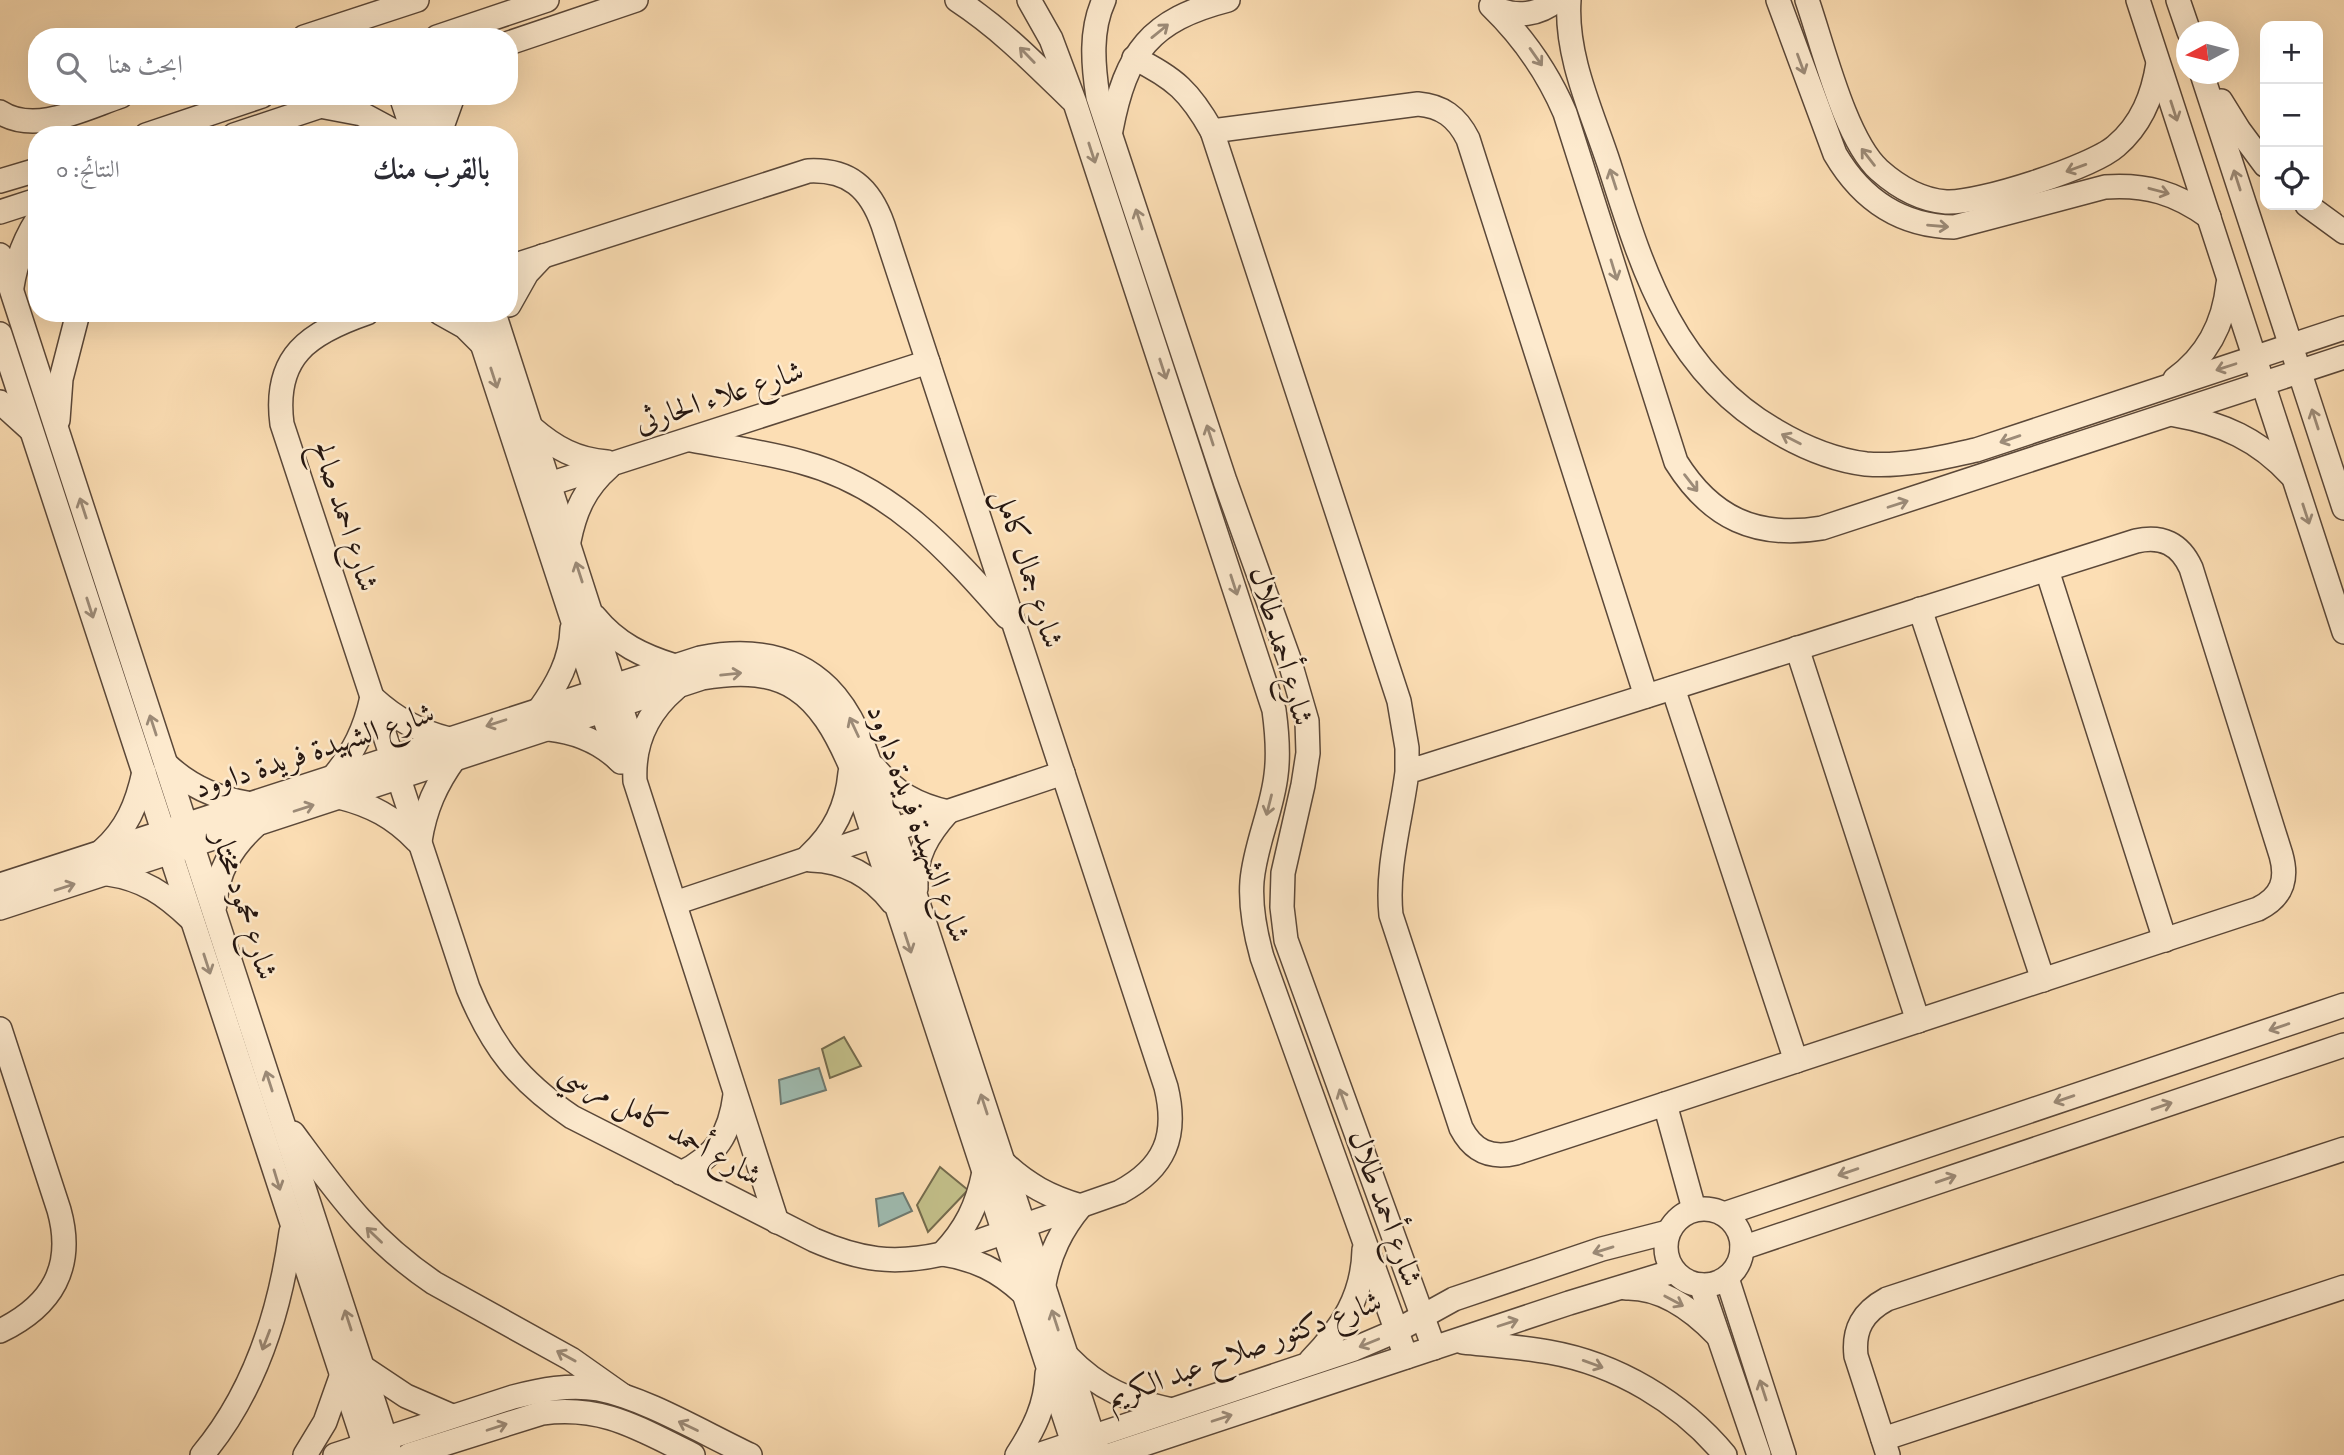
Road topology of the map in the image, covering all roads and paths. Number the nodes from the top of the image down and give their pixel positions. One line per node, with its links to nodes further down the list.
1 (417, 0): 16 (street)
2 (547, 0): 17 (street)
3 (636, 0): 18 (street)
4 (957, 0): 24 (street, one-way to 4)
5 (1028, 0): 24 (street, شارع أحمد طلال)
6 (1104, 0): 20 (street, شارع أحمد طلال)
7 (1228, 0): 19 (street, one-way to 7)
8 (1557, 0): 14 (street)
9 (1569, 0): 72 (street, one-way to 9)
10 (1779, 0): 47 (street, one-way to 47)
11 (1807, 0): 21 (street, one-way to 11)
12 (2138, 0): 21 (street)
13 (2178, 0): 15 (street)
14 (1485, 2): 74 (street, one-way to 74)
15 (2185, 21)
16 (331, 28)
17 (464, 28)
18 (518, 40)
19 (1134, 58): 39 (street); 40 (street)
20 (1094, 60): 24 (street); 40 (street, شارع أحمد طلال)
21 (2158, 63): 47 (street, one-way to 47)
22 (2207, 84): 66 (street, one-way to 22)
23 (2210, 84): 41 (street)
24 (1075, 103): 83 (street, شارع أحمد طلال, one-way to 83)
25 (94, 105): 32 (street)
26 (235, 105): 33 (street)
27 (324, 105): 31 (street)
28 (404, 105): 36 (street)
29 (426, 105): 37 (street)
30 (449, 105): 38 (street)
31 (318, 107): 34 (street); 35 (street)
32 (0, 112)
33 (173, 126)
34 (261, 126)
35 (387, 126)
36 (411, 126)
37 (434, 126)
38 (441, 126)
39 (1212, 131): 94 (street); 104 (street)
40 (1110, 133): 81 (street, شارع أحمد طلال, one-way to 40)
41 (2260, 157)
42 (28, 173): 43 (street)
43 (0, 181)
44 (28, 203): 46 (street)
45 (2314, 210): 48 (street)
46 (0, 212)
47 (2209, 217): 54 (street)
48 (2344, 232)
49 (28, 234): 56 (street)
50 (518, 250): 52 (street)
51 (0, 255): 56 (street, شارع محمود مختار)
52 (543, 256): 53 (street, شارع جمال كامل); 55 (street); 69 (street, شارع جمال كامل)
53 (518, 264)
54 (2229, 278): 67 (street); 72 (street)
55 (518, 286)
56 (12, 287): 76 (street, شارع محمود مختار)
57 (76, 322): 76 (street)
58 (341, 322): 95 (street, شارع احمد صالح)
59 (456, 322): 65 (street)
60 (478, 322): 65 (street)
61 (493, 322): 65 (street)
62 (502, 322): 65 (street)
63 (2344, 328): 66 (street)
64 (0, 334): 77 (street, شارع محمود مختار)
65 (492, 341): 75 (street); 82 (street, one-way to 82)
66 (2291, 345): 67 (street); 70 (street)
67 (2254, 357): 71 (street); 72 (street, one-way to 72)
68 (2344, 357): 70 (street)
69 (928, 362): 78 (street, شارع علاء الحارثى); 89 (street, شارع جمال كامل)
70 (2300, 372): 71 (street); 84 (street, one-way to 70)
71 (2263, 384): 74 (street); 80 (street)
72 (2165, 387)
73 (0, 402): 77 (street)
74 (2172, 415): 80 (street)
75 (532, 428): 79 (street); 82 (street)
76 (57, 430): 100 (street, شارع محمود مختار, one-way to 76)
77 (32, 431): 103 (street, شارع محمود مختار, one-way to 103)
78 (688, 439): 79 (street, شارع علاء الحارثى); 89 (street)
79 (614, 463): 82 (street, شارع علاء الحارثى); 85 (street)
80 (2294, 478): 90 (street, one-way to 90)
81 (1225, 481): 83 (street); 150 (street, شارع أحمد طلال, one-way to 81)
82 (540, 487): 85 (street); 88 (street)
83 (1202, 489): 141 (street, شارع أحمد طلال, one-way to 141)
84 (2344, 508)
85 (569, 541): 88 (street, one-way to 85)
86 (2046, 570): 87 (street); 121 (street); 121 (street)
87 (1920, 609): 91 (street); 122 (street)
88 (582, 616): 92 (street); 96 (street); 97 (street)
89 (1015, 626): 105 (street, شارع جمال كامل)
90 (2344, 632)
91 (1797, 648): 93 (street); 124 (street)
92 (677, 675): 96 (street, شارع الشهيدة فريدة داوود); 99 (street); 101 (street, شارع الشهيدة فريدة داوود)
93 (1673, 688): 94 (street); 127 (street)
94 (1646, 696): 104 (street)
95 (372, 697): 98 (street); 102 (street, شارع احمد صالح); 106 (street)
96 (608, 697): 97 (street, شارع الشهيدة فريدة داوود); 99 (street)
97 (542, 719): 98 (street, شارع الشهيدة فريدة داوود); 99 (street)
98 (452, 748): 102 (street, شارع الشهيدة فريدة داوود); 111 (street)
99 (627, 757): 115 (street)
100 (166, 763): 108 (street); 110 (street, شارع محمود مختار)
101 (860, 764): 107 (street); 109 (street, شارع الشهيدة فريدة داوود); 112 (street)
102 (395, 767): 106 (street, شارع الشهيدة فريدة داوود); 111 (street, شارع أحمد كامل مرسي)
103 (144, 772): 110 (street, شارع محمود مختار); 113 (street)
104 (1406, 772): 129 (street)
105 (1063, 773): 107 (street); 134 (street, شارع جمال كامل)
106 (336, 787): 108 (street, شارع الشهيدة فريدة داوود); 111 (street)
107 (948, 812): 109 (street); 116 (street)
108 (254, 814): 110 (street, شارع الشهيدة فريدة داوود); 118 (street)
109 (883, 833): 112 (street); 116 (street, شارع الشهيدة فريدة داوود)
110 (178, 838): 113 (street, شارع الشهيدة فريدة داوود); 118 (street, شارع محمود مختار); 119 (street, شارع محمود مختار)
111 (419, 843): 133 (street, شارع أحمد كامل مرسي)
112 (804, 860): 115 (street); 116 (street)
113 (103, 863): 114 (street, شارع الشهيدة فريدة داوود); 119 (street)
114 (10, 886): 117 (street, شارع الشهيدة فريدة داوود); 120 (street)
115 (675, 903): 128 (street)
116 (907, 904): 132 (street, شارع الشهيدة فريدة داوود)
117 (0, 908)
118 (214, 911): 130 (street, شارع محمود مختار, one-way to 118)
119 (193, 920): 138 (street, شارع محمود مختار, one-way to 138)
120 (0, 929)
121 (2165, 940): 122 (street)
122 (2043, 980): 124 (street)
123 (2333, 1009): 126 (street); 136 (street, one-way to 136)
124 (1917, 1021): 127 (street)
125 (0, 1029): 151 (street)
126 (2338, 1047): 142 (street, one-way to 126)
127 (1796, 1061): 129 (street)
128 (736, 1092): 133 (street); 137 (street)
129 (1665, 1104): 135 (street)
130 (281, 1117): 158 (street, شارع محمود مختار, one-way to 130); 159 (street, one-way to 130)
131 (2344, 1149): 164 (street)
132 (994, 1167): 134 (street); 139 (street, شارع الشهيدة فريدة داوود); 143 (street)
133 (681, 1172): 137 (street, شارع أحمد كامل مرسي)
134 (1081, 1206): 139 (street, شارع جمال كامل); 149 (street)
135 (1695, 1209): 136 (street); 140 (street)
136 (1724, 1214): 142 (street)
137 (777, 1222): 143 (street, شارع أحمد كامل مرسي)
138 (292, 1226): 158 (street, شارع محمود مختار); 166 (street, one-way to 166)
139 (1014, 1229): 143 (street, شارع أحمد كامل مرسي); 149 (street, شارع الشهيدة فريدة داوود)
140 (1668, 1232): 144 (street); 150 (street, شارع دكتور صلاح عبد الكريم, one-way to 150)
141 (1364, 1240): 152 (street, شارع أحمد طلال); 157 (street)
142 (1742, 1248): 145 (street)
143 (943, 1254): 149 (street)
144 (1674, 1271): 146 (street); 148 (street, شارع دكتور صلاح عبد الكريم)
145 (1727, 1278): 146 (street); 178 (street, one-way to 145)
146 (1701, 1285): 153 (street)
147 (2344, 1287): 164 (street)
148 (1616, 1288): 153 (street, one-way to 153); 154 (street, شارع دكتور صلاح عبد الكريم, one-way to 148)
149 (1034, 1290): 156 (street, شارع الشهيدة فريدة داوود)
150 (1422, 1315): 152 (street, شارع دكتور صلاح عبد الكريم); 154 (street, شارع أحمد طلال)
151 (0, 1331)
152 (1396, 1331): 155 (street, شارع أحمد طلال); 157 (street, شارع دكتور صلاح عبد الكريم, one-way to 157)
153 (1720, 1339): 177 (street)
154 (1444, 1344): 155 (street, شارع دكتور صلاح عبد الكريم); 176 (street, one-way to 176)
155 (1406, 1357): 162 (street, شارع دكتور صلاح عبد الكريم, one-way to 155)
156 (1057, 1360): 160 (street); 163 (street, شارع الشهيدة فريدة داوود); 172 (street)
157 (1307, 1365): 160 (street, شارع دكتور صلاح عبد الكريم)
158 (353, 1371): 161 (street); 165 (street, شارع محمود مختار); 167 (street)
159 (622, 1395): 161 (street); 171 (street, one-way to 159)
160 (1172, 1410): 163 (street, شارع دكتور صلاح عبد الكريم)
161 (452, 1416): 165 (street)
162 (1172, 1435): 174 (street, شارع دكتور صلاح عبد الكريم); 175 (street)
163 (1086, 1447): 173 (street, شارع دكتور صلاح عبد الكريم)
164 (1886, 1447)
165 (377, 1448): 168 (street)
166 (202, 1455)
167 (305, 1455)
168 (335, 1455)
169 (409, 1455): 170 (street, one-way to 170)
170 (693, 1455)
171 (750, 1455)
172 (1017, 1455)
173 (1038, 1455)
174 (1111, 1455)
175 (1151, 1455)
176 (1725, 1455)
177 (1759, 1455)
178 (1784, 1455)

